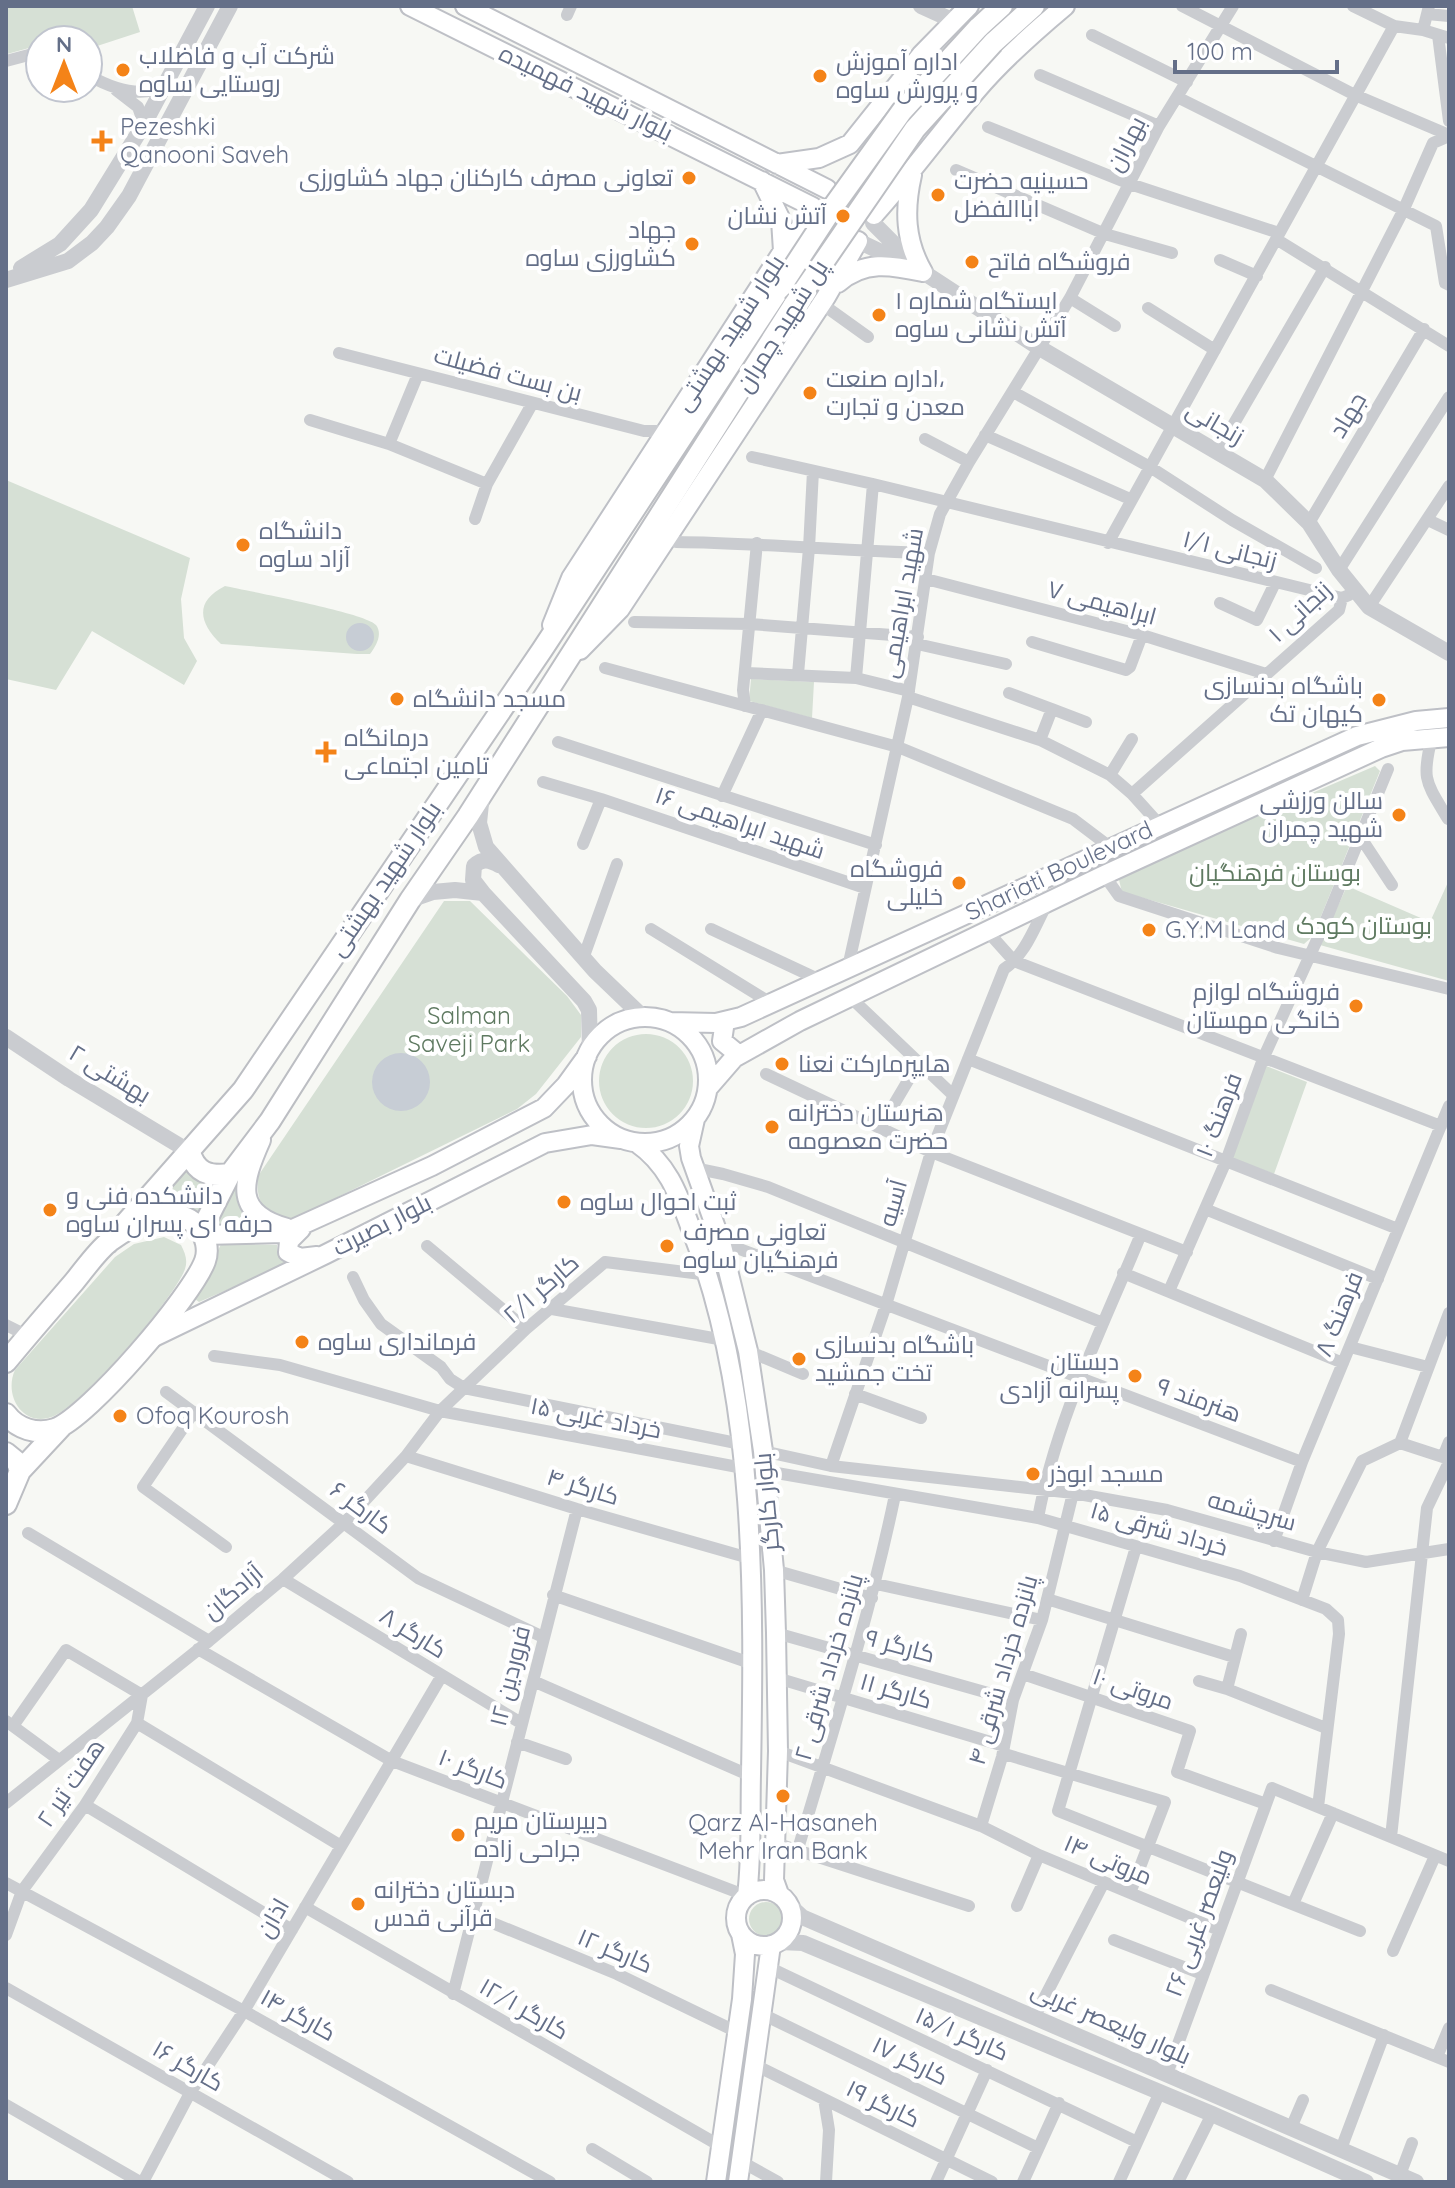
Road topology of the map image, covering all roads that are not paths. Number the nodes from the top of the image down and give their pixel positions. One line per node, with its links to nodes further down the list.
1 (207, 6): 23 (street)
2 (230, 6): 52 (street)
3 (410, 6): 37 (main road, بلوار شهید فهمیده)
4 (465, 6): 33 (main road, بلوار شهید فهمیده)
5 (921, 6): 13 (street)
6 (1002, 6): 111 (main road, پل شهید چمران, bridge)
7 (1034, 6): 115 (main road, پل شهید چمران, bridge)
8 (1065, 6): 36 (main road)
9 (1182, 6): 15 (street)
10 (1233, 6): 15 (street, بهاران)
11 (1353, 6): 16 (street)
12 (1428, 10): 14 (street); 17 (street)
13 (962, 11): 32 (main road)
14 (1449, 16)
15 (1221, 25): 21 (street, بهاران); 24 (street)
16 (1394, 26): 17 (street); 24 (street)
17 (1423, 30): 19 (street)
18 (1092, 35): 21 (street)
19 (1444, 36): 26 (street)
20 (1040, 75): 29 (street)
21 (1187, 82): 25 (street, بهاران)
22 (106, 85): 23 (street); 28 (street)
23 (165, 85): 28 (street)
24 (1355, 95): 31 (street); 34 (street)
25 (1177, 97): 29 (street, بهاران); 34 (street)
26 (1448, 99): 27 (street)
27 (1449, 121)
28 (144, 124): 52 (street)
29 (1159, 126): 38 (street, بهاران)
30 (988, 127): 38 (street)
31 (1449, 135): 41 (street)
32 (850, 144): 33 (main road); 36 (main road)
33 (777, 164): 39 (main road, بلوار شهید فهمیده)
34 (1316, 165): 41 (street); 44 (street)
35 (956, 170): 43 (street)
36 (912, 172): 42 (main road); 50 (main road)
37 (762, 181): 40 (main road, بلوار شهید فهمیده); 46 (main road)
38 (1130, 184): 43 (street, بهاران); 44 (street)
39 (827, 189): 40 (main road); 42 (main road)
40 (813, 209): 45 (main road); 46 (main road, بلوار شهید بهشتی)
41 (1403, 211): 53 (street); 55 (street)
42 (873, 219): 45 (main road); 50 (street)
43 (1105, 234): 47 (street); 56 (street, بهاران)
44 (1278, 236): 49 (street); 51 (street)
45 (858, 241): 50 (street); 54 (main road, بلوار شهید بهشتی)
46 (783, 251): 54 (main road); 72 (main road, بلوار شهید بهشتی)
47 (1172, 253)
48 (1220, 260): 51 (street)
49 (1325, 267): 55 (street); 76 (street)
50 (923, 272): 54 (main road); 63 (street, زنجانی)
51 (1257, 276): 64 (street)
52 (6, 278)
53 (1449, 285)
54 (832, 287): 57 (main road, بلوار شهید بهشتی)
55 (1361, 289): 60 (street); 81 (street)
56 (1070, 298): 59 (street); 63 (street, بهاران)
57 (822, 304): 61 (street); 115 (main road, بلوار شهید بهشتی)
58 (1148, 308): 64 (street)
59 (1115, 326)
60 (1424, 329): 62 (street); 89 (street, جهاد)
61 (868, 337)
62 (1449, 346)
63 (1038, 347): 67 (street, شهید ابراهیمی); 71 (street, زنجانی)
64 (1215, 350): 71 (street)
65 (339, 353): 66 (street, بن بست فضیلت)
66 (418, 374): 69 (street, بن بست فضیلت); 75 (street)
67 (1013, 392): 73 (street, شهید ابراهیمی); 79 (street)
68 (1449, 397): 98 (street)
69 (532, 404): 72 (street, بن بست فضیلت); 82 (street)
70 (310, 420): 75 (street)
71 (1174, 426): 76 (street, زنجانی); 79 (street)
72 (666, 431): 111 (main road, بلوار شهید بهشتی)
73 (985, 435): 78 (street, شهید ابراهیمی); 85 (street)
74 (925, 439): 78 (street)
75 (389, 444): 82 (street)
76 (1218, 451): 81 (street, زنجانی)
77 (752, 457): 80 (street, زنجانی ۱/۱)
78 (969, 462): 86 (street, شهید ابراهیمی)
79 (1150, 467): 85 (street); 97 (street)
80 (813, 471): 83 (street, زنجانی ۱/۱); 94 (street)
81 (1265, 480): 89 (street, زنجانی)
82 (487, 484): 87 (street)
83 (873, 484): 86 (street, زنجانی ۱/۱); 95 (street)
84 (1449, 486): 88 (street)
85 (1130, 499): 93 (street)
86 (945, 502): 93 (street, زنجانی ۱/۱); 96 (street, شهید ابراهیمی)
87 (475, 519)
88 (1428, 520): 90 (street); 103 (street)
89 (1309, 523): 98 (street, زنجانی)
90 (1449, 530)
91 (676, 542): 92 (street)
92 (757, 543): 94 (street); 105 (street)
93 (1108, 543): 100 (street, زنجانی ۱/۱)
94 (809, 548): 95 (street); 106 (street)
95 (865, 551): 96 (street); 107 (street)
96 (929, 553): 99 (street, شهید ابراهیمی)
97 (1316, 568)
98 (1339, 570): 101 (street, زنجانی)
99 (926, 579): 108 (street, ابراهیمی ۷); 109 (street, شهید ابراهیمی)
100 (1275, 583): 101 (street, زنجانی ۱/۱); 102 (street)
101 (1349, 596): 103 (street, زنجانی); 118 (street, زنجانی ۱)
102 (1220, 603)
103 (1369, 607): 112 (street, زنجانی)
104 (634, 622): 105 (street)
105 (750, 624): 106 (street); 116 (street)
106 (802, 629): 107 (street); 117 (street)
107 (860, 632): 109 (street); 119 (street)
108 (1142, 635): 110 (street); 118 (street, ابراهیمی ۷)
109 (917, 641): 113 (street); 121 (street, شهید ابراهیمی)
110 (1032, 642)
111 (542, 650): 186 (main road, بلوار شهید بهشتی)
112 (1449, 653)
113 (1006, 664)
114 (605, 668): 122 (street)
115 (562, 670): 135 (main road, بلوار شهید بهشتی)
116 (746, 673): 117 (street); 122 (street)
117 (798, 674): 119 (street)
118 (1266, 674): 136 (street, زنجانی ۱)
119 (856, 678): 121 (street)
120 (1009, 693): 123 (street)
121 (909, 694): 129 (street); 131 (street, شهید ابراهیمی)
122 (745, 706): 124 (street)
123 (1052, 709): 126 (street); 129 (street)
124 (762, 710): 131 (street); 137 (street)
125 (1449, 718): 140 (main road, Shariati Boulevard)
126 (1086, 722)
127 (1441, 737): 139 (street); 147 (main road, Shariati Boulevard)
128 (1132, 739): 133 (street)
129 (1040, 740): 133 (street)
130 (558, 742): 137 (street)
131 (898, 747): 143 (street, شهید ابراهیمی); 144 (street)
132 (1388, 769): 141 (street, فرهنگ ۱۰)
133 (1110, 775): 136 (street)
134 (543, 782): 138 (street, شهید ابراهیمی ۱۶)
135 (482, 794): 146 (street); 151 (main road, بلوار شهید بهشتی)
136 (1132, 794): 140 (street)
137 (722, 796): 143 (street)
138 (601, 799): 142 (street); 149 (street, شهید ابراهیمی ۱۶)
139 (1448, 819)
140 (1160, 825): 144 (main road, Shariati Boulevard)
141 (1359, 843): 148 (street); 158 (street, فرهنگ ۱۰)
142 (583, 844)
143 (876, 845): 149 (street, شهید ابراهیمی)
144 (1110, 847): 157 (main road, Shariati Boulevard)
145 (617, 864): 159 (street)
146 (499, 865): 150 (street); 159 (street)
147 (1104, 875): 152 (main road, Shariati Boulevard); 158 (street)
148 (1392, 885)
149 (865, 888): 155 (street, شهید ابراهیمی)
150 (483, 893): 151 (street); 164 (street)
151 (410, 900): 182 (main road, بلوار شهید بهشتی)
152 (1048, 902): 156 (main road, Shariati Boulevard); 160 (street, آسیه)
153 (651, 929): 167 (street)
154 (711, 929): 163 (street)
155 (855, 932): 157 (street); 161 (street, شهید ابراهیمی)
156 (988, 932): 160 (street); 166 (main road, Shariati Boulevard)
157 (882, 953): 161 (main road, Shariati Boulevard)
158 (1310, 955): 165 (street); 175 (street, فرهنگ ۱۰)
159 (584, 956): 162 (street)
160 (1014, 961): 174 (street, آسیه); 175 (street)
161 (848, 967): 163 (main road, Shariati Boulevard)
162 (595, 971): 164 (street); 168 (street)
163 (820, 980): 167 (main road, Shariati Boulevard)
164 (572, 987): 172 (street)
165 (1449, 989)
166 (849, 996): 173 (main road, Shariati Boulevard); 176 (street)
167 (771, 1003): 169 (main road, Shariati Boulevard)
168 (643, 1017): 170 (main road); 172 (main road)
169 (725, 1021): 170 (main road, Shariati Boulevard); 173 (main road)
170 (670, 1022): 178 (main road)
171 (6, 1037): 186 (street, بهشتی ۲)
172 (588, 1053): 185 (main road); 193 (main road, بلوار بصیرت)
173 (739, 1055): 178 (main road, Shariati Boulevard)
174 (968, 1059): 179 (street, آسیه); 188 (street)
175 (1263, 1059): 183 (street); 188 (street, فرهنگ ۱۰)
176 (919, 1062): 179 (street); 184 (street)
177 (766, 1074): 184 (street)
178 (708, 1088): 181 (main road)
179 (953, 1095): 187 (street, آسیه)
180 (1449, 1106): 183 (street, فرهنگ ۸)
181 (695, 1119): 185 (main road); 189 (main road, بلوار کارگر)
182 (270, 1121): 191 (main road, بلوار شهید بهشتی); 193 (main road)
183 (1441, 1126): 194 (street, فرهنگ ۸)
184 (880, 1128): 187 (street)
185 (629, 1141): 190 (main road, بلوار کارگر); 202 (main road, بلوار بصیرت)
186 (190, 1152): 191 (main road); 198 (main road, بلوار شهید بهشتی)
187 (931, 1152): 196 (street); 199 (street, آسیه)
188 (1226, 1161): 192 (street, فرهنگ ۱۰); 194 (street)
189 (693, 1166): 190 (main road); 197 (main road, بلوار کارگر); 199 (street)
190 (666, 1171): 204 (main road, بلوار کارگر)
191 (230, 1174): 195 (main road, بلوار شهید بهشتی)
192 (1205, 1209): 201 (street, فرهنگ ۱۰); 206 (street)
193 (301, 1226): 195 (main road, بلوار بصیرت); 202 (main road)
194 (1398, 1229): 206 (street, فرهنگ ۸)
195 (202, 1233): 198 (main road); 214 (main road, بلوار شهید بهشتی)
196 (1141, 1234): 201 (street); 203 (street)
197 (721, 1242): 208 (street, هنرمند ۹); 218 (main road, بلوار کارگر)
198 (108, 1243): 216 (main road, بلوار شهید بهشتی)
199 (905, 1244): 208 (street, آسیه); 211 (street)
200 (427, 1246): 213 (street)
201 (1187, 1252): 207 (street, فرهنگ ۱۰)
202 (326, 1254): 214 (main road, بلوار بصیرت)
203 (1123, 1273): 207 (street); 211 (street)
204 (709, 1275): 209 (street, کارگر ۲/۱); 215 (main road, بلوار کارگر)
205 (353, 1277): 225 (street)
206 (1378, 1279): 217 (street, فرهنگ ۸)
207 (1169, 1291): 221 (street)
208 (886, 1305): 224 (street, هنرمند ۹); 227 (street, آسیه)
209 (552, 1309): 213 (street, کارگر ۲/۱); 215 (street)
210 (1448, 1315): 222 (street)
211 (1103, 1323): 224 (street)
212 (6, 1325): 216 (street)
213 (526, 1329): 225 (street, کارگر ۲/۱)
214 (150, 1339): 232 (main road, بلوار شهید بهشتی)
215 (724, 1340): 235 (main road, بلوار کارگر)
216 (18, 1342): 220 (main road, بلوار شهید بهشتی)
217 (1350, 1347): 221 (street, فرهنگ ۸); 222 (street)
218 (748, 1351): 223 (street); 236 (main road, بلوار کارگر)
219 (214, 1356): 228 (street, ۱۵ خرداد غربی)
220 (6, 1362)
221 (1343, 1363): 240 (street, فرهنگ ۸)
222 (1428, 1367): 234 (street)
223 (803, 1374)
224 (1080, 1380): 240 (street, هنرمند ۹); 245 (street)
225 (464, 1388): 228 (street, آزادگان); 235 (street, ۱۵ خرداد غربی)
226 (166, 1392): 229 (street, کارگر ۶)
227 (855, 1394): 231 (street); 241 (street, آسیه)
228 (440, 1411): 238 (street, آزادگان); 242 (street, ۱۵ خرداد غربی)
229 (194, 1412): 251 (street, کارگر ۶); 255 (street)
230 (6, 1414): 232 (main road)
231 (921, 1418)
232 (63, 1425): 243 (main road, بلوار شهید بهشتی)
233 (1449, 1442): 239 (street)
234 (1400, 1443): 239 (street); 258 (street)
235 (741, 1444): 242 (main road, بلوار کارگر)
236 (763, 1451): 241 (street); 244 (main road, بلوار کارگر)
237 (6, 1453): 243 (main road)
238 (406, 1456): 249 (street, کارگر ۴); 251 (street, آزادگان)
239 (1447, 1459): 259 (street)
240 (1302, 1462): 254 (street, فرهنگ ۸)
241 (831, 1466): 245 (street)
242 (743, 1468): 260 (main road, بلوار کارگر)
243 (20, 1471): 248 (main road)
244 (765, 1471): 247 (street, ۱۵ خرداد شرقی); 261 (main road, بلوار کارگر)
245 (1043, 1488): 246 (street, سرچشمه); 250 (street)
246 (1073, 1493): 252 (street, پانزده خرداد شرقی ۴); 254 (street, سرچشمه)
247 (895, 1495): 250 (street, ۱۵ خرداد شرقی); 263 (street, پانزده خرداد شرقی ۲)
248 (6, 1504)
249 (577, 1509): 260 (street, کارگر ۴); 264 (street, ۱۲ فروردین)
250 (1038, 1518): 252 (street, ۱۵ خرداد شرقی)
251 (345, 1522): 262 (street, آزادگان); 271 (street, کارگر ۶)
252 (1064, 1525): 256 (street, ۱۵ خرداد شرقی); 265 (street, پانزده خرداد شرقی ۴)
253 (28, 1533): 272 (street, کارگر ۱۰)
254 (1274, 1541): 258 (street, سرچشمه)
255 (226, 1547)
256 (1136, 1547): 266 (street, ۱۵ خرداد شرقی); 267 (street)
257 (1449, 1549): 259 (street, سرچشمه)
258 (1317, 1552): 259 (street, سرچشمه); 266 (street)
259 (1421, 1552): 306 (street)
260 (749, 1558): 275 (main road, بلوار کارگر)
261 (774, 1570): 263 (street); 269 (main road, بلوار کارگر)
262 (283, 1579): 272 (street, آزادگان); 277 (street, کارگر ۸)
263 (874, 1591): 268 (street); 273 (street, پانزده خرداد شرقی ۲)
264 (553, 1595): 271 (street, ۱۲ فروردین); 275 (street)
265 (1047, 1599): 267 (street); 268 (street, پانزده خرداد شرقی ۴)
266 (1302, 1600): 289 (street)
267 (1115, 1619): 274 (street); 283 (street)
268 (1042, 1620): 276 (street, پانزده خرداد شرقی ۴)
269 (776, 1633): 273 (street, کارگر ۹); 278 (main road, بلوار کارگر)
270 (1241, 1634): 274 (street)
271 (543, 1637): 279 (street, ۱۲ فروردین)
272 (204, 1645): 282 (street, آزادگان); 295 (street, کارگر ۱۰)
273 (857, 1657): 284 (street, پانزده خرداد شرقی ۲); 285 (street, کارگر ۹)
274 (1234, 1657): 281 (street)
275 (753, 1664): 298 (main road, بلوار کارگر)
276 (1023, 1674): 283 (street, مروتی ۱۰); 285 (street, پانزده خرداد شرقی ۴)
277 (441, 1677): 287 (street, کارگر ۸); 295 (street, اذان)
278 (777, 1678): 284 (street, کارگر ۱۱); 291 (main road, بلوار کارگر)
279 (533, 1681): 287 (street, ۱۲ فروردین); 298 (street)
280 (1199, 1681): 281 (street)
281 (1227, 1689): 289 (street)
282 (142, 1695): 286 (street, هفت تیر ۲); 288 (street); 294 (street, آزادگان)
283 (1091, 1698): 297 (street); 301 (street, مروتی ۱۰)
284 (845, 1699): 292 (street, کارگر ۱۱); 296 (street, پانزده خرداد شرقی ۲)
285 (1013, 1700): 292 (street, پانزده خرداد شرقی ۴)
286 (137, 1723): 302 (street, هفت تیر ۲); 308 (street)
287 (521, 1723): 290 (street, ۱۲ فروردین)
288 (10, 1724): 294 (street)
289 (1326, 1728): 303 (street)
290 (517, 1742): 293 (street); 300 (street, ۱۲ فروردین)
291 (778, 1751): 296 (street, مروتی ۱۴); 307 (main road, بلوار کارگر)
292 (1003, 1751): 297 (street, کارگر ۱۱); 305 (street, پانزده خرداد شرقی ۴)
293 (566, 1759)
294 (59, 1760): 299 (street, آزادگان)
295 (392, 1761): 300 (street, کارگر ۱۰); 308 (street, اذان)
296 (823, 1767): 305 (street, مروتی ۱۴); 310 (street, پانزده خرداد شرقی ۲)
297 (1069, 1773): 309 (street); 309 (street, کارگر ۱۱)
298 (751, 1776): 319 (main road, بلوار کارگر)
299 (6, 1803)
300 (501, 1804): 319 (street, کارگر ۱۰); 325 (street, ۱۲ فروردین)
301 (1266, 1804): 303 (street, ولیعصر غربی ۲۶); 314 (street, ولیعصر غربی ۲۶)
302 (85, 1805): 317 (street, هفت تیر ۲); 326 (street)
303 (1318, 1807): 304 (street)
304 (1333, 1813): 306 (street); 321 (street)
305 (981, 1826): 311 (street, مروتی ۱۴)
306 (1391, 1837): 312 (street)
307 (775, 1843): 310 (street); 320 (main road, بلوار کارگر)
308 (341, 1846): 324 (street, اذان)
309 (1148, 1846): 314 (street); 318 (street)
310 (798, 1849): 322 (street)
311 (1039, 1855): 315 (street, مروتی ۱۴); 323 (street)
312 (1435, 1856): 313 (street); 333 (street)
313 (1449, 1861)
314 (1238, 1881): 321 (street); 327 (street, ولیعصر غربی ۲۶)
315 (1104, 1882): 318 (street, مروتی ۱۴); 341 (street)
316 (6, 1883): 317 (street)
317 (22, 1891): 330 (street, هفت تیر ۲); 339 (street, کارگر ۱۴)
318 (1130, 1893): 327 (street, مروتی ۱۴)
319 (747, 1896): 320 (main road); 329 (main road)
320 (784, 1900): 332 (main road); 341 (street, بلوار ولیعصر غربی)
321 (1293, 1904): 328 (street)
322 (969, 1906)
323 (1017, 1906)
324 (305, 1907): 326 (street, اذان); 338 (street, کارگر ۱۲/۱)
325 (473, 1915): 338 (street, ۱۲ فروردین); 343 (street, کارگر ۱۲)
326 (292, 1930): 339 (street, اذان)
327 (1219, 1930): 335 (street, ولیعصر غربی ۲۶)
328 (1360, 1931)
329 (741, 1934): 332 (main road); 343 (main road)
330 (6, 1935)
331 (1114, 1940): 335 (street)
332 (775, 1943): 334 (main road); 349 (street, بلوار ولیعصر غربی)
333 (1393, 1951)
334 (768, 1967): 340 (main road); 347 (street, کارگر ۱۵/۱)
335 (1202, 1974): 348 (street, ولیعصر غربی ۲۶)
336 (6, 1988): 350 (street, کارگر ۱۶)
337 (1271, 1990): 344 (street)
338 (453, 1994): 360 (street, کارگر ۱۲/۱)
339 (244, 2011): 350 (street, اذان); 370 (street, کارگر ۱۴)
340 (762, 2014): 346 (main road); 355 (street, کارگر ۱۷)
341 (1035, 2016): 348 (street, بلوار ولیعصر غربی)
342 (1449, 2028): 345 (street)
343 (737, 2032): 360 (main road)
344 (1384, 2035): 345 (street); 363 (street)
345 (1443, 2060)
346 (755, 2065): 351 (street, کارگر ۱۹); 365 (main road)
347 (987, 2070): 353 (street, کارگر ۱۵/۱); 355 (street)
348 (1167, 2074): 349 (street); 357 (street, بلوار ولیعصر غربی)
349 (1160, 2092): 356 (street, بلوار ولیعصر غربی); 358 (street)
350 (190, 2093): 368 (street, اذان); 369 (street, کارگر ۱۶)
351 (824, 2099): 364 (street, کارگر ۱۹); 375 (street)
352 (1303, 2100): 357 (street)
353 (1059, 2103): 358 (street, کارگر ۱۵/۱); 361 (street)
354 (6, 2105): 368 (street)
355 (967, 2113): 361 (street, کارگر ۱۷); 364 (street)
356 (1212, 2114): 367 (street, بلوار ولیعصر غربی); 380 (street)
357 (1291, 2128): 363 (street, بلوار ولیعصر غربی)
358 (1137, 2142): 379 (street)
359 (1412, 2143): 366 (street)
360 (722, 2147): 372 (main road)
361 (1038, 2148): 378 (street)
362 (592, 2149): 371 (street)
363 (1341, 2149): 366 (street, بلوار ولیعصر غربی)
364 (946, 2159): 376 (street); 377 (street, کارگر ۱۹)
365 (742, 2162): 373 (main road); 374 (street)
366 (1408, 2179)
367 (1360, 2181)
368 (142, 2182)
369 (348, 2182)
370 (550, 2182)
371 (647, 2182)
372 (716, 2182)
373 (738, 2182)
374 (778, 2182)
375 (826, 2182)
376 (936, 2182)
377 (992, 2182)
378 (1023, 2182)
379 (1119, 2182)
380 (1178, 2182)

